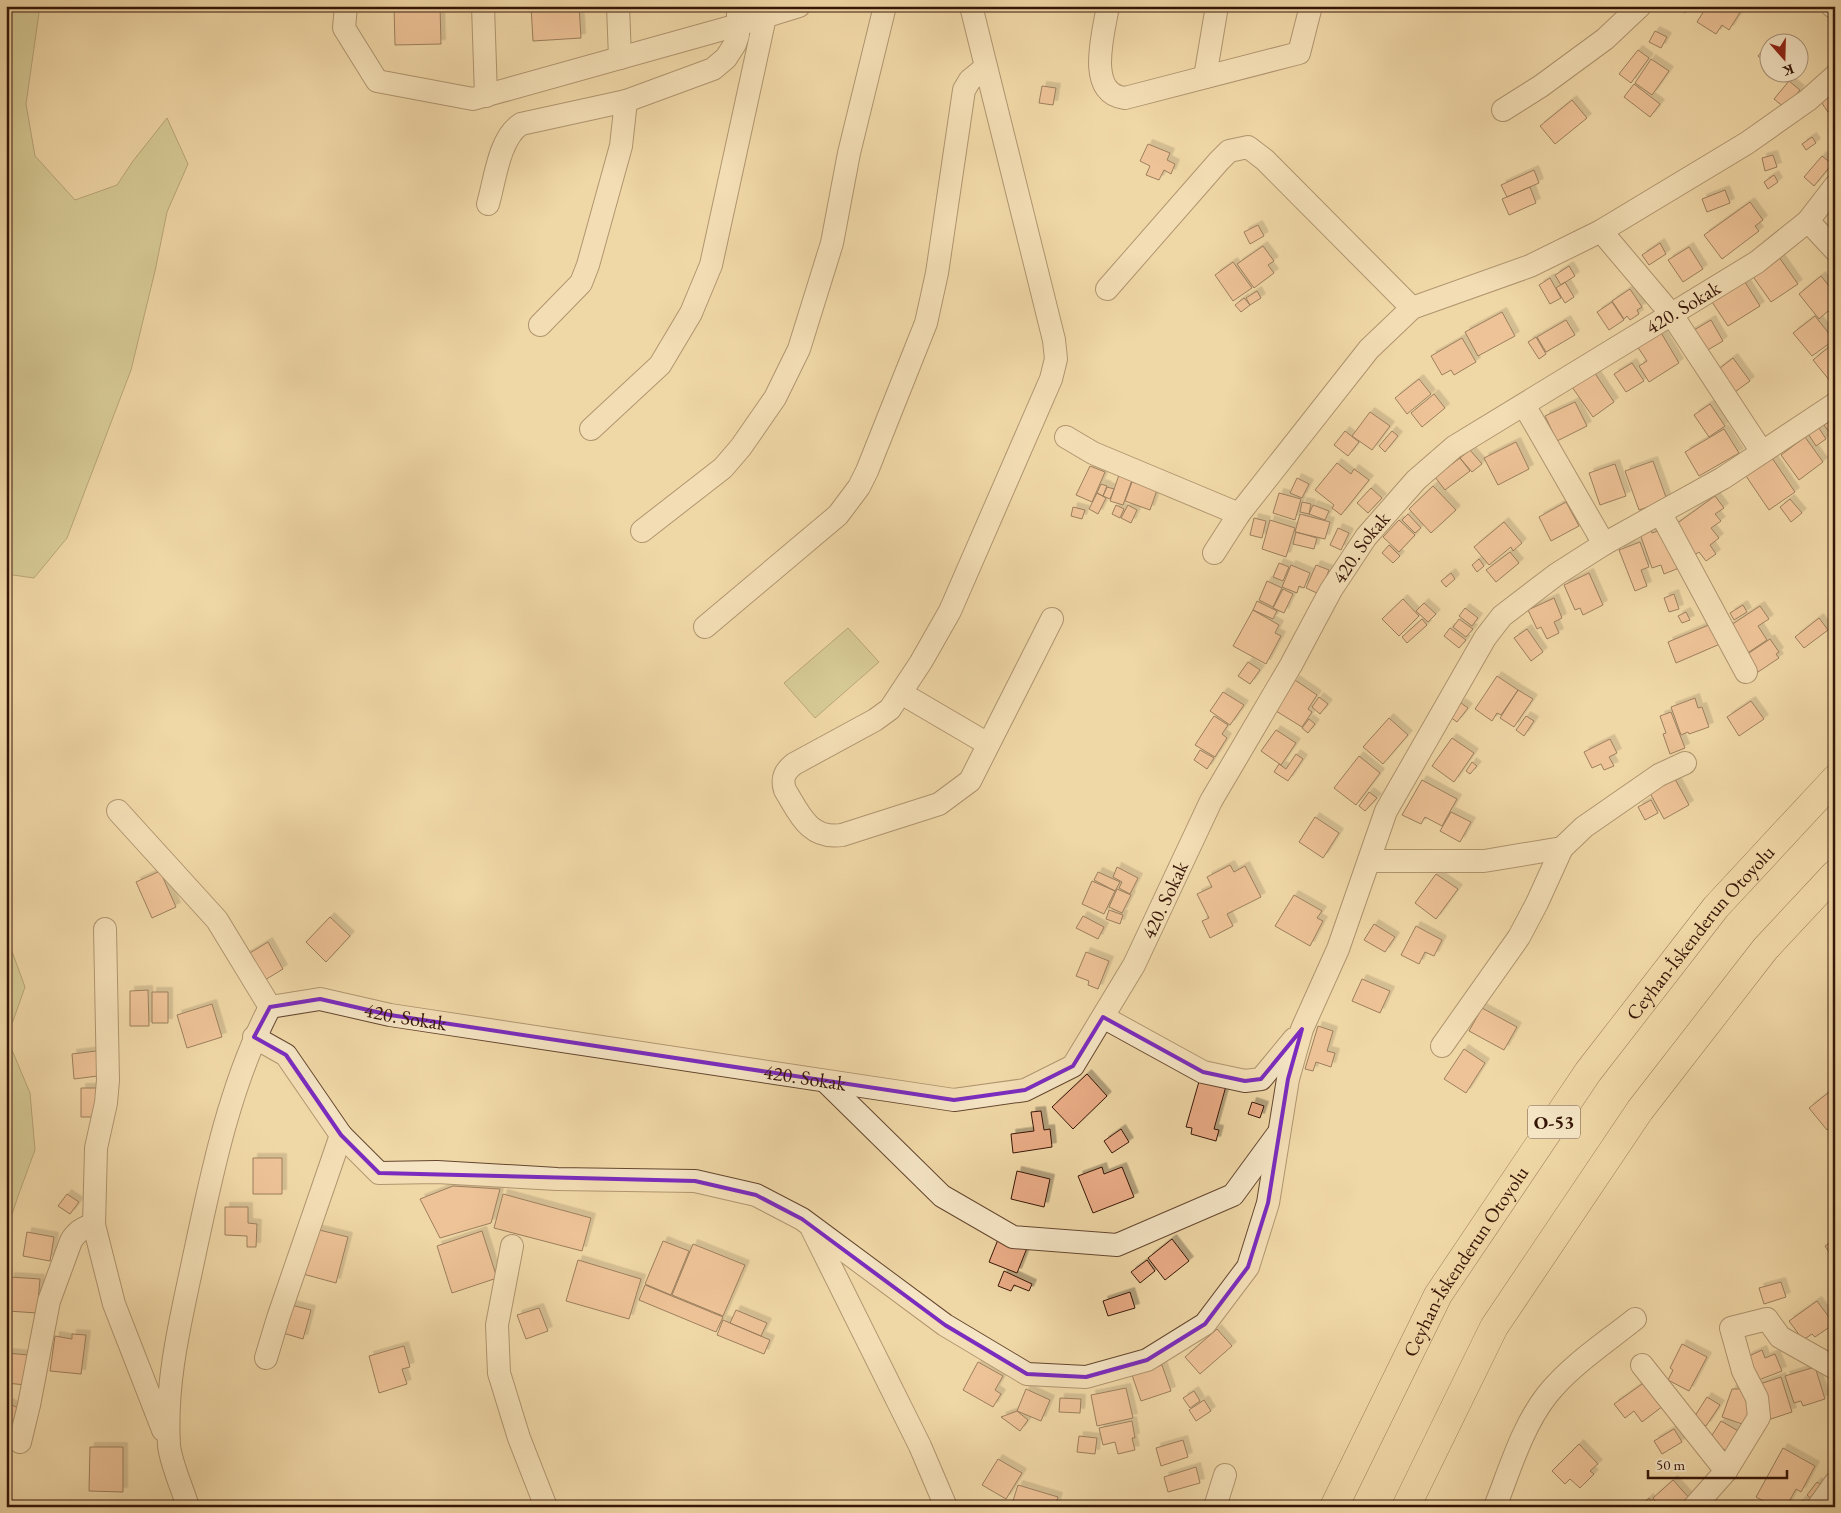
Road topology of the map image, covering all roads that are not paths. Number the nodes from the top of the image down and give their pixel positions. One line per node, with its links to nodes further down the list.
1 (346, 6): 17 (street)
2 (483, 6): 17 (street)
3 (618, 6): 13 (street)
4 (799, 6): 12 (street)
5 (885, 6): 36 (street)
6 (971, 6): 14 (street)
7 (1108, 6): 16 (street)
8 (1218, 6): 16 (street)
9 (1311, 6): 16 (street)
10 (1640, 6): 19 (street)
11 (738, 16): 12 (street); 13 (street); 18 (street)
12 (765, 17): 31 (street)
13 (620, 58): 17 (street)
14 (986, 67): 40 (street); 42 (street)
15 (1835, 76): 23 (street)
16 (1205, 77)
17 (486, 96)
18 (626, 101): 21 (street); 28 (street)
19 (1503, 110)
20 (1835, 186): 22 (street, 420. Sokak)
21 (488, 204)
22 (1808, 221): 24 (street); 27 (street, 420. Sokak)
23 (1601, 231): 26 (street); 27 (street)
24 (1835, 250)
25 (1107, 289): 26 (street)
26 (1412, 308): 34 (street)
27 (1672, 316): 30 (street, 420. Sokak); 33 (street)
28 (540, 326)
29 (1835, 404): 33 (street)
30 (1524, 405): 37 (street); 52 (street, 420. Sokak)
31 (591, 429)
32 (1066, 437): 34 (street)
33 (1762, 452): 35 (street)
34 (1239, 514): 38 (street)
35 (1660, 514): 37 (street); 41 (street)
36 (642, 531)
37 (1604, 544): 48 (street)
38 (1214, 553)
39 (1052, 618): 43 (street)
40 (705, 626)
41 (1746, 672)
42 (901, 692): 43 (street); 43 (street)
43 (988, 744)
44 (1685, 763): 47 (street)
45 (1835, 779): 75 (highway, Ceyhan-İskenderun Otoyolu / O-53)
46 (118, 811): 51 (street)
47 (1562, 848): 48 (street); 55 (street)
48 (1369, 861): 53 (street)
49 (1835, 874): 76 (highway)
50 (105, 929): 59 (street)
51 (270, 1007): 54 (street); 56 (street, 420. Sokak)
52 (1103, 1017): 53 (street); 56 (street, 420. Sokak)
53 (1302, 1029): 57 (street)
54 (254, 1037): 58 (street); 67 (street)
55 (1442, 1046)
56 (826, 1081): 57 (street)
57 (1279, 1132): 60 (street)
58 (341, 1136): 60 (street); 63 (street)
59 (94, 1225): 66 (street); 67 (street)
60 (810, 1226): 73 (street)
61 (512, 1246): 72 (street)
62 (1634, 1319): 77 (street)
63 (266, 1358)
64 (1642, 1365): 68 (street)
65 (1835, 1368): 68 (street)
66 (20, 1442)
67 (169, 1448): 71 (street)
68 (1726, 1471): 78 (street)
69 (1225, 1475): 74 (street)
70 (1835, 1483): 79 (street)
71 (188, 1507)
72 (546, 1507)
73 (946, 1507)
74 (1215, 1507)
75 (1334, 1507)
76 (1406, 1507)
77 (1495, 1507)
78 (1694, 1507)
79 (1818, 1507)

